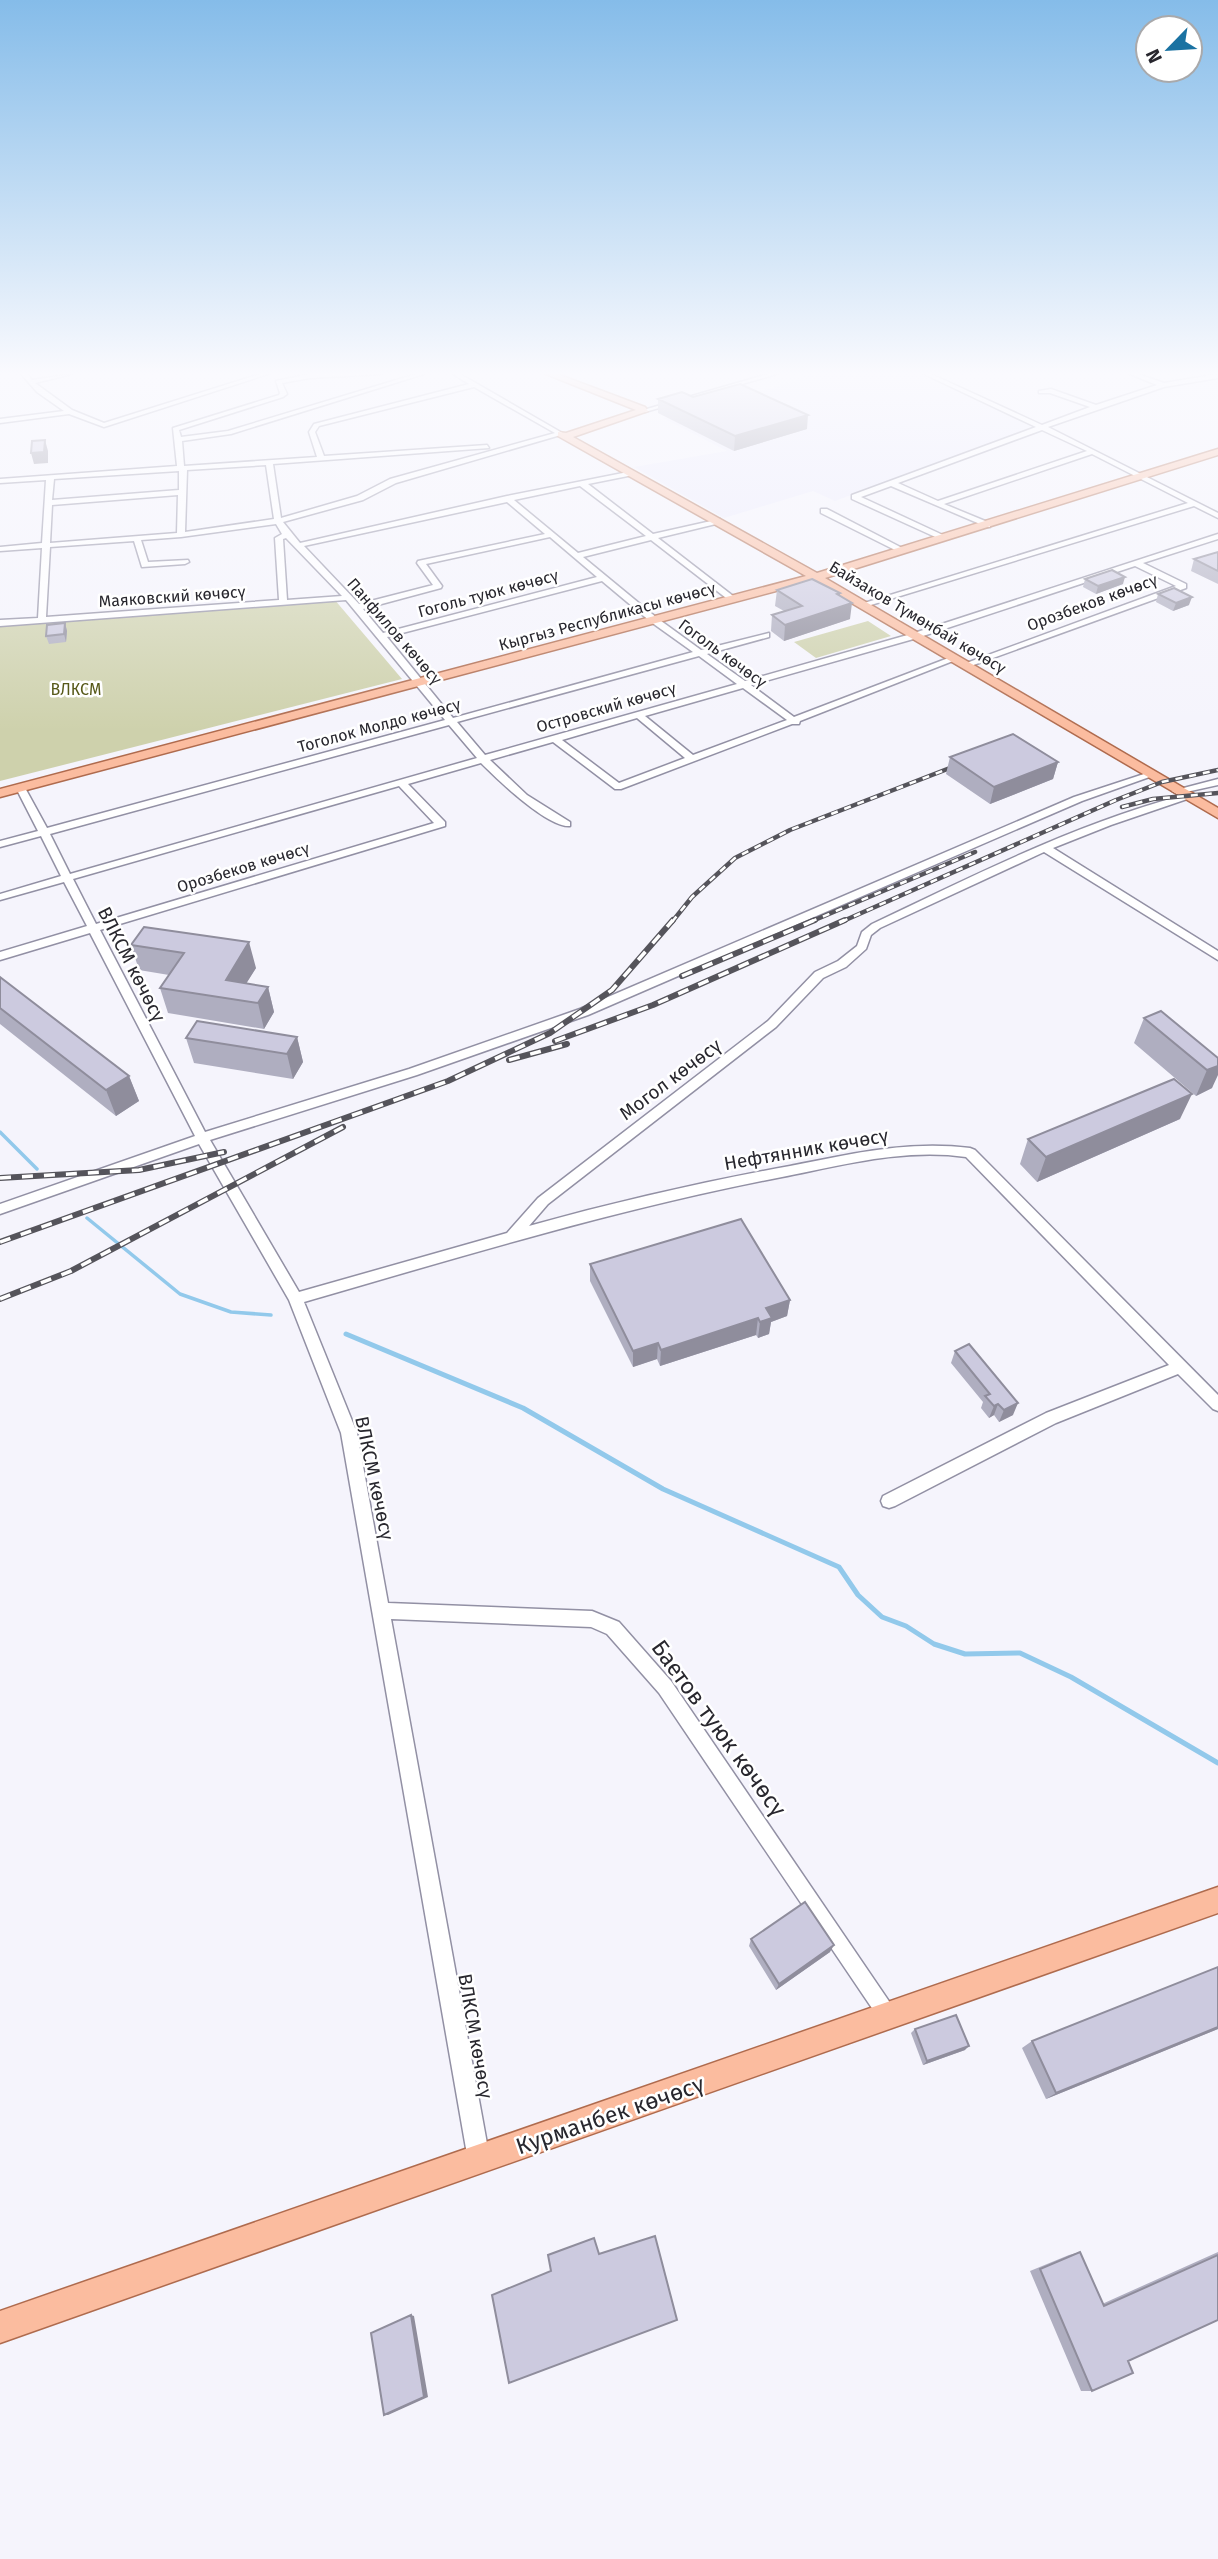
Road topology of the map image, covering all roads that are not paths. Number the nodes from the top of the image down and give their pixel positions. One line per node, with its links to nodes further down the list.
1 (49, 493): 15 (street)
2 (166, 493): 15 (street)
3 (183, 493): 24 (street)
4 (274, 493): 20 (street, Панфилов көчөсү)
5 (369, 493): 20 (street)
6 (529, 493): 14 (street)
7 (595, 493): 27 (street)
8 (667, 493): 21 (main road, Байзаков Түмөнбай көчөсү)
9 (865, 493): 28 (street)
10 (915, 493): 16 (street)
11 (967, 493): 16 (street)
12 (1088, 493): 22 (main road, Кыргыз Республикасы көчөсү)
13 (1175, 493): 17 (street)
14 (506, 498): 23 (street, Гоголь көчөсү); 30 (street)
15 (49, 503): 31 (street)
16 (939, 503): 22 (street)
17 (1194, 504): 19 (street); 42 (street)
18 (824, 511): 33 (street)
19 (1218, 516)
20 (278, 521): 24 (street); 25 (street, Панфилов көчөсү)
21 (717, 521): 27 (street); 37 (main road, Байзаков Түмөнбай көчөсү)
22 (987, 525): 28 (main road, Кыргыз Республикасы көчөсү)
23 (549, 534): 34 (street, Гоголь көчөсү); 43 (street)
24 (181, 535): 29 (street)
25 (287, 535): 30 (street, Панфилов көчөсү); 41 (street)
26 (1218, 536): 36 (street, Островский көчөсү)
27 (653, 537): 34 (street); 40 (street)
28 (942, 538): 33 (main road, Кыргыз Республикасы көчөсү)
29 (137, 539): 31 (street); 35 (street)
30 (299, 545): 39 (street, Панфилов көчөсү)
31 (48, 546): 32 (street); 44 (street)
32 (0, 549)
33 (902, 550): 37 (main road, Кыргыз Республикасы көчөсү)
34 (576, 555): 38 (street, Гоголь көчөсү)
35 (185, 562)
36 (1136, 563): 49 (street, Островский көчөсү); 51 (street, Орозбеков көчөсү)
37 (816, 577): 40 (main road, Кыргыз Республикасы көчөсү); 42 (main road, Байзаков Түмөнбай көчөсү)
38 (603, 578): 45 (street, Гоголь көчөсү); 48 (street, Гоголь туюк көчөсү)
39 (346, 597): 41 (street, Маяковский көчөсү); 43 (street, Панфилов көчөсү)
40 (733, 599): 45 (main road, Кыргыз Республикасы көчөсү)
41 (283, 601): 44 (street, Маяковский көчөсү)
42 (864, 606): 49 (main road, Байзаков Түмөнбай көчөсү)
43 (355, 607): 48 (street, Панфилов көчөсү)
44 (42, 620): 46 (street, Маяковский көчөсү)
45 (654, 620): 50 (street, Гоголь көчөсү); 52 (main road, Кыргыз Республикасы көчөсү)
46 (0, 623)
47 (766, 635): 50 (street, Тоголок Молдо көчөсү)
48 (380, 636): 52 (street, Панфилов көчөсү)
49 (914, 636): 51 (main road, Байзаков Түмөнбай көчөсү); 53 (street, Островский көчөсү)
50 (700, 654): 53 (street, Гоголь көчөсү); 55 (street, Тоголок Молдо көчөсү)
51 (959, 662): 56 (street); 60 (main road, Байзаков Түмөнбай көчөсү)
52 (419, 681): 55 (street, Панфилов көчөсү); 63 (main road, Кыргыз Республикасы көчөсү)
53 (743, 685): 54 (street, Островский көчөсү); 56 (street, Гоголь көчөсү)
54 (639, 715): 57 (street, Островский көчөсү); 59 (street)
55 (452, 722): 58 (street, Панфилов көчөсү); 68 (street, Тоголок Молдо көчөсү)
56 (796, 722): 59 (street)
57 (555, 738): 58 (street, Островский көчөсү); 59 (street)
58 (484, 759): 62 (street, Островский көчөсү); 67 (street, Панфилов көчөсү)
59 (693, 760)
60 (1150, 775): 65 (main road, Байзаков Түмөнбай көчөсү); 76 (street)
61 (1218, 782): 65 (street, Могол көчөсү)
62 (402, 783): 71 (street, Островский көчөсү); 73 (street, Орозбеков көчөсү)
63 (21, 788): 64 (main road, Кыргыз Республикасы көчөсү); 68 (street, ВЛКСМ көчөсү)
64 (0, 793)
65 (1182, 794): 66 (main road, Байзаков Түмөнбай көчөсү); 70 (street, Могол көчөсү)
66 (1218, 814)
67 (566, 824)
68 (44, 832): 69 (street, Тоголок Молдо көчөсү); 71 (street, ВЛКСМ көчөсү)
69 (0, 845)
70 (1044, 847): 75 (street); 78 (street, Могол көчөсү)
71 (67, 878): 72 (street, Островский көчөсү); 73 (street, ВЛКСМ көчөсү)
72 (0, 897)
73 (91, 929): 74 (street, Орозбеков көчөсү); 76 (street, ВЛКСМ көчөсү)
74 (0, 956)
75 (1218, 956)
76 (201, 1138): 77 (street); 79 (street, ВЛКСМ көчөсү)
77 (0, 1209)
78 (512, 1237): 79 (street); 80 (street, Нефтянник көчөсү)
79 (296, 1299): 83 (street, ВЛКСМ көчөсү)
80 (1179, 1367): 81 (street, Нефтянник көчөсү); 82 (street)
81 (1218, 1405)
82 (889, 1501)
83 (382, 1611): 85 (street, Баетов туюк көчөсү); 86 (street, ВЛКСМ көчөсү)
84 (1218, 1899): 85 (main road, Курманбек көчөсү)
85 (889, 2017): 86 (main road, Курманбек көчөсү)
86 (479, 2161): 87 (main road, Курманбек көчөсү)
87 (0, 2327)

